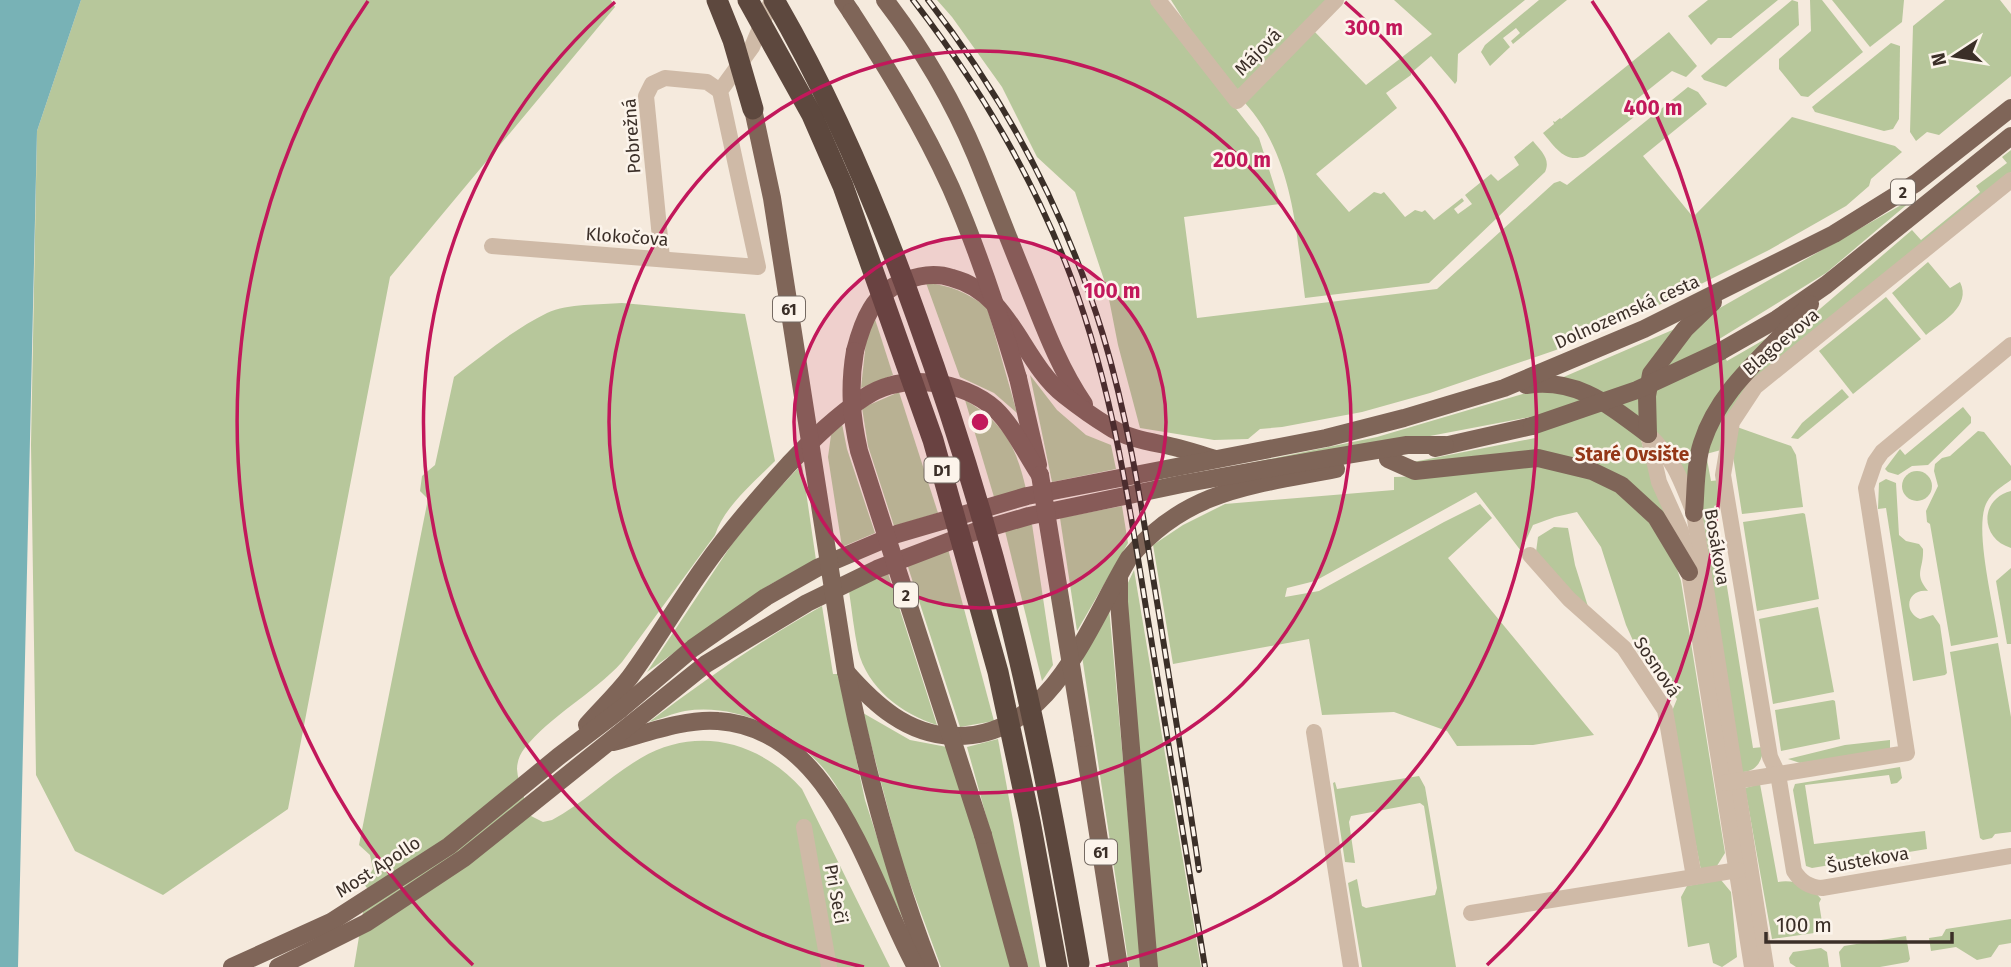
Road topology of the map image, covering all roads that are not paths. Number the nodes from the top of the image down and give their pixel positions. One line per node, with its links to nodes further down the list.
1 (717, 0): 9 (highway, bridge)
2 (748, 0): 47 (highway, D1, bridge)
3 (773, 0): 8 (street); 40 (highway, D1, bridge)
4 (843, 0): 24 (main road, 61, bridge)
5 (885, 0): 19 (main road)
6 (1158, 0): 7 (street, Májová)
7 (1336, 0)
8 (720, 91): 14 (street, Pobrežná); 14 (street, Klokočova)
9 (753, 108): 29 (main road, 61, bridge)
10 (2011, 108): 16 (main road, Dolnozemská cesta / 2)
11 (2011, 136): 15 (main road, 2)
12 (2011, 180): 33 (street, Blagoevova)
13 (492, 246): 14 (street, Klokočova)
14 (662, 258)
15 (1826, 285): 21 (main road, 2, bridge); 25 (main road)
16 (1726, 290): 18 (main road, Dolnozemská cesta / 2); 20 (main road)
17 (2011, 345): 33 (street)
18 (1504, 388): 20 (main road); 23 (main road, Dolnozemská cesta / 2)
19 (1096, 417): 23 (main road, 2); 46 (main road, 2, bridge)
20 (1648, 434): 25 (street, Bosákova); 27 (street, Bosákova)
21 (1445, 444): 22 (main road, 2); 31 (main road)
22 (1388, 459): 27 (main road); 28 (main road, 2)
23 (1218, 460): 32 (main road, Dolnozemská cesta)
24 (1040, 475): 32 (main road); 48 (main road, 61, bridge)
25 (1694, 513): 34 (street, Bosákova)
26 (1530, 555): 38 (street, Sosnová)
27 (1689, 572): 34 (street, Bosákova)
28 (1119, 575): 29 (main road); 49 (main road)
29 (846, 672): 45 (main road, 61)
30 (1314, 732): 50 (street)
31 (606, 743): 42 (main road); 44 (main road)
32 (558, 757): 41 (main road, Most Apollo)
33 (1778, 774): 34 (street); 36 (street, Šustekova)
34 (1730, 782): 37 (street, Bosákova); 52 (street, Bosákova)
35 (804, 827): 43 (street, Pri Seči)
36 (2011, 856)
37 (1738, 870): 38 (street); 51 (street, Bosákova)
38 (1694, 877): 39 (street)
39 (1471, 913)
40 (1079, 962)
41 (232, 967)
42 (278, 967)
43 (829, 967)
44 (916, 967)
45 (930, 967)
46 (1019, 967)
47 (1057, 967)
48 (1119, 967)
49 (1149, 967)
50 (1351, 967)
51 (1752, 967)
52 (1766, 967)

